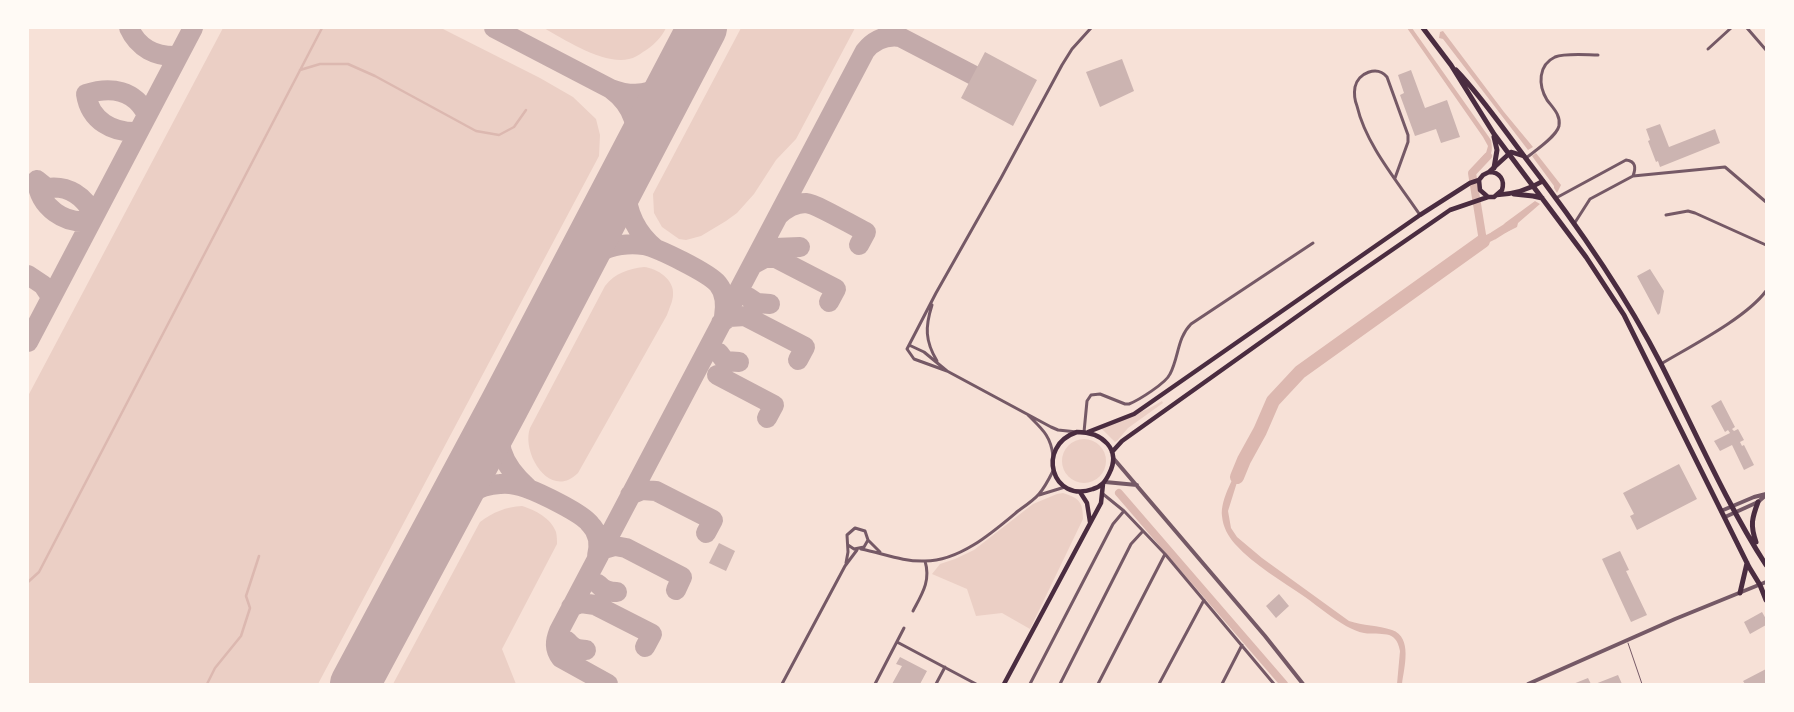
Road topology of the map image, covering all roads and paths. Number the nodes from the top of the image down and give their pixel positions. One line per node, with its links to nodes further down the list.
1 (1091, 28): 31 (street)
2 (1731, 28): 5 (street)
3 (1747, 28): 6 (street)
4 (1424, 30): 8 (main road)
5 (1708, 49)
6 (1766, 50)
7 (1598, 55): 11 (street)
8 (1450, 65): 9 (main road); 11 (main road)
9 (1494, 134): 10 (main road); 12 (main road)
10 (1508, 154): 11 (main road); 12 (main road); 18 (main road)
11 (1526, 157): 17 (main road)
12 (1494, 168): 13 (main road)
13 (1489, 172): 16 (main road); 20 (main road)
14 (1633, 176): 22 (street); 24 (street); 27 (street)
15 (1395, 178): 15 (street); 25 (street)
16 (1478, 180): 21 (main road); 25 (main road)
17 (1543, 181): 18 (main road); 22 (main road)
18 (1533, 187): 19 (main road); 23 (main road)
19 (1514, 194): 20 (main road); 23 (main road)
20 (1497, 195): 21 (main road)
21 (1485, 198): 39 (main road)
22 (1555, 198): 27 (main road)
23 (1543, 199): 53 (main road)
24 (1766, 202)
25 (1420, 215): 38 (main road)
26 (1666, 215): 29 (street)
27 (1574, 224): 34 (main road)
28 (1313, 243): 38 (street)
29 (1766, 245)
30 (1766, 291): 34 (street)
31 (936, 293): 32 (street); 33 (street)
32 (908, 347): 33 (street); 35 (street)
33 (937, 362): 35 (street)
34 (1661, 364): 51 (main road)
35 (947, 371): 36 (street)
36 (1026, 412): 37 (street); 40 (street)
37 (1078, 432): 38 (main road); 40 (main road)
38 (1086, 432): 39 (main road)
39 (1112, 452): 41 (main road)
40 (1053, 456): 42 (main road)
41 (1114, 459): 43 (main road); 44 (street)
42 (1053, 470): 45 (main road); 48 (street)
43 (1104, 483): 44 (street); 46 (main road); 47 (main road)
44 (1137, 485): 90 (street)
45 (1065, 487): 46 (main road); 48 (street)
46 (1080, 492): 56 (main road)
47 (1104, 494): 52 (street); 56 (main road)
48 (1038, 495): 64 (street)
49 (1766, 495): 50 (street); 51 (street)
50 (1758, 502): 54 (street); 63 (main road)
51 (1733, 506): 53 (street); 54 (main road)
52 (1124, 511): 57 (street); 84 (street)
53 (1721, 511): 55 (main road)
54 (1736, 512): 55 (street); 63 (main road)
55 (1725, 517): 65 (main road)
56 (1090, 524): 83 (main road)
57 (1143, 531): 62 (street); 85 (street)
58 (868, 540): 59 (street); 60 (street); 61 (street)
59 (848, 545): 60 (street); 67 (street)
60 (859, 550): 61 (street); 67 (street)
61 (881, 552): 64 (street)
62 (1165, 554): 71 (street); 86 (street)
63 (1761, 556): 66 (main road)
64 (925, 561): 73 (street)
65 (1747, 563): 69 (main road); 70 (main road)
66 (1766, 565)
67 (845, 566): 79 (street)
68 (1766, 582): 69 (street)
69 (1760, 585): 70 (street); 72 (main road)
70 (1740, 593): 75 (street)
71 (1204, 600): 77 (street); 87 (street)
72 (1766, 600)
73 (914, 611)
74 (904, 628): 76 (street)
75 (1627, 641): 91 (street); 92 (lane)
76 (897, 642): 78 (street); 80 (street)
77 (1242, 646): 88 (street); 89 (street)
78 (945, 667): 81 (street); 82 (street)
79 (782, 684)
80 (875, 684)
81 (936, 684)
82 (976, 684)
83 (1004, 684)
84 (1030, 684)
85 (1060, 684)
86 (1098, 684)
87 (1160, 684)
88 (1222, 684)
89 (1274, 684)
90 (1303, 684)
91 (1528, 684)
92 (1642, 684)

